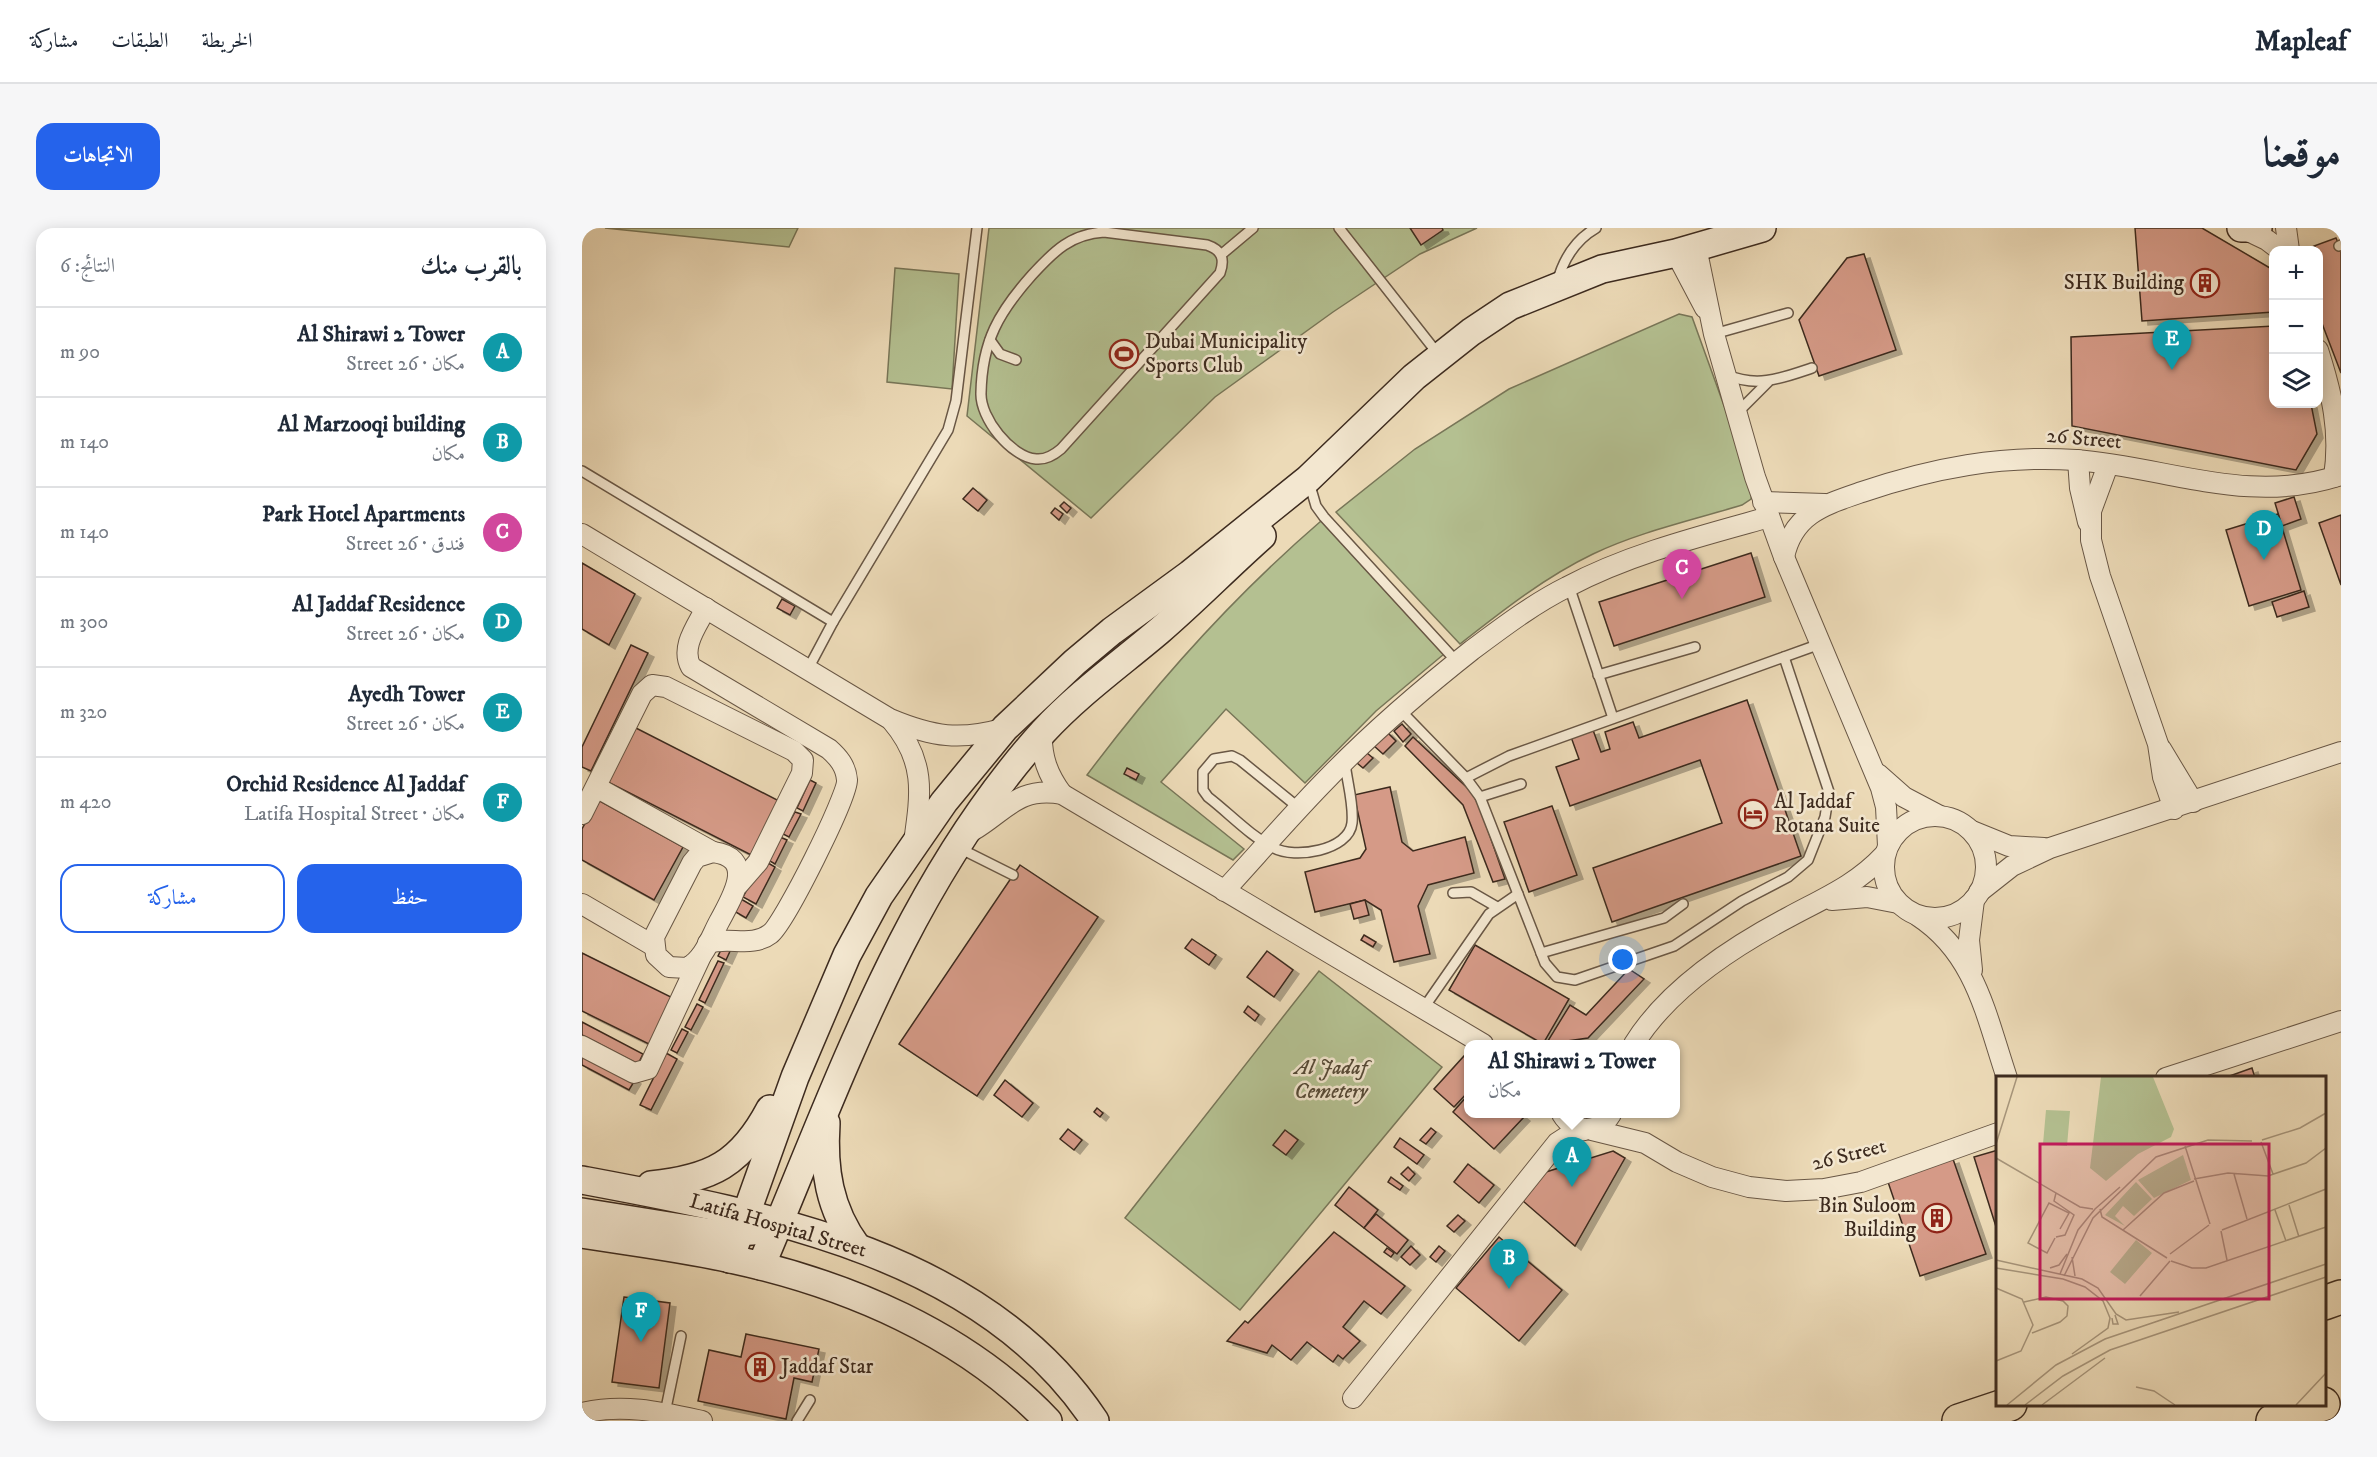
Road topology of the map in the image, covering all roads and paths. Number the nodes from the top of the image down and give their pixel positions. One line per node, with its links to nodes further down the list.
1 (977, 228): 37 (lane)
2 (1253, 228): 12 (lane)
3 (1339, 228): 18 (lane)
4 (1596, 228): 13 (lane)
5 (1761, 228): 11 (street)
6 (2243, 228): 7 (street); 9 (street)
7 (2258, 228)
8 (2286, 228): 10 (street)
9 (2275, 246)
10 (2288, 246)
11 (1686, 250): 13 (street); 15 (street)
12 (1222, 254): 16 (lane); 16 (lane)
13 (1556, 286): 18 (street)
14 (1788, 313): 15 (lane)
15 (1712, 325): 21 (street)
16 (990, 340): 19 (lane)
17 (2320, 354): 23 (street)
18 (1440, 356): 29 (street)
19 (1016, 360)
20 (1812, 368): 22 (lane)
21 (1725, 374): 22 (lane); 24 (street)
22 (1768, 382): 24 (lane)
23 (2339, 413): 28 (street)
24 (1736, 414): 31 (street)
25 (2078, 460): 26 (street, 26 Street); 30 (street, 26 Street); 32 (street)
26 (2108, 465): 28 (street, 26 Street); 32 (street)
27 (582, 471): 37 (lane)
28 (2338, 476)
29 (1308, 480): 41 (lane); 47 (street); 48 (street)
30 (1825, 504): 31 (street, 26 Street); 34 (street, 26 Street)
31 (1766, 510): 34 (street); 35 (street, 26 Street)
32 (2090, 528): 49 (street)
33 (582, 534): 36 (street)
34 (1784, 557): 38 (street)
35 (1569, 586): 41 (street, 26 Street); 43 (lane)
36 (706, 608): 42 (street); 83 (street)
37 (833, 622): 42 (lane)
38 (1820, 644): 40 (lane); 52 (street)
39 (1695, 647): 43 (lane)
40 (1784, 657): 45 (lane); 86 (lane)
41 (1457, 662): 44 (street, 26 Street)
42 (808, 669): 46 (street)
43 (1598, 675): 45 (lane)
44 (1400, 710): 51 (street, 26 Street); 53 (lane)
45 (1613, 718): 53 (lane)
46 (890, 719): 47 (street); 66 (street)
47 (1005, 728): 66 (street)
48 (1042, 734): 56 (street); 64 (street)
49 (2158, 744): 58 (street); 60 (street)
50 (2341, 752): 58 (street)
51 (1344, 761): 59 (street, 26 Street); 65 (lane)
52 (1874, 769): 62 (street); 68 (street)
53 (1466, 778): 57 (lane)
54 (1521, 784): 57 (lane)
55 (596, 787): 61 (street); 69 (street); 71 (street)
56 (1062, 794): 64 (street); 72 (street)
57 (1480, 797): 74 (lane)
58 (2193, 802): 60 (street)
59 (1299, 808): 65 (street, 26 Street); 65 (lane)
60 (2174, 809): 67 (street)
61 (582, 814)
62 (1941, 816): 63 (street); 68 (street)
63 (1971, 830): 67 (street); 75 (street)
64 (961, 841): 70 (lane); 96 (street)
65 (1267, 843): 72 (street, 26 Street)
66 (913, 847): 95 (street)
67 (2050, 848): 75 (street)
68 (1886, 851): 76 (street); 77 (street)
69 (712, 852): 71 (street); 84 (street)
70 (1013, 875)
71 (738, 885): 81 (street)
72 (1224, 891): 88 (street)
73 (1453, 893): 80 (lane)
74 (1518, 894): 80 (lane); 86 (lane)
75 (1977, 896): 82 (street); 87 (street)
76 (1817, 903): 77 (street); 91 (street)
77 (1898, 903): 82 (street)
78 (582, 904): 84 (street)
79 (1683, 904): 86 (lane)
80 (1497, 907): 88 (lane)
81 (724, 912): 83 (street); 85 (street)
82 (1916, 914): 87 (street)
83 (747, 941): 85 (street)
84 (654, 946): 85 (street)
85 (705, 950): 92 (street)
86 (1541, 953)
87 (1974, 979): 93 (street)
88 (1423, 1009): 90 (street)
89 (2341, 1021): 94 (street)
90 (1475, 1040)
91 (1637, 1040)
92 (582, 1046)
93 (2007, 1076)
94 (2169, 1076)
95 (795, 1077): 106 (street); 110 (street)
96 (828, 1100): 108 (street); 111 (street)
97 (1561, 1118): 104 (street)
98 (1565, 1118): 101 (street)
99 (1608, 1118): 101 (street)
100 (1624, 1118): 103 (street, 26 Street)
101 (1588, 1130): 103 (street, 26 Street); 104 (street)
102 (1996, 1134): 103 (street, 26 Street)
103 (1645, 1143)
104 (1551, 1152): 116 (street)
105 (582, 1180): 106 (street, Latifa Hospital Street)
106 (626, 1188): 110 (street, Latifa Hospital Street)
107 (582, 1212): 110 (street)
108 (780, 1222): 110 (street, Latifa Hospital Street); 111 (street, Latifa Hospital Street); 112 (street)
109 (582, 1234): 110 (street, Latifa Hospital Street)
110 (737, 1235): 112 (street, Latifa Hospital Street)
111 (857, 1247): 127 (street, Latifa Hospital Street)
112 (761, 1266): 126 (street, Latifa Hospital Street)
113 (2341, 1297): 114 (highway)
114 (2326, 1303)
115 (681, 1336): 123 (lane)
116 (1353, 1398)
117 (2341, 1398): 119 (highway)
118 (810, 1400): 125 (lane)
119 (2326, 1403)
120 (2004, 1406): 128 (highway)
121 (2318, 1406): 129 (highway)
122 (582, 1413): 123 (street)
123 (665, 1413): 124 (street)
124 (702, 1421)
125 (797, 1421)
126 (1048, 1421)
127 (1095, 1421)
128 (1959, 1421)
129 (2273, 1421)

